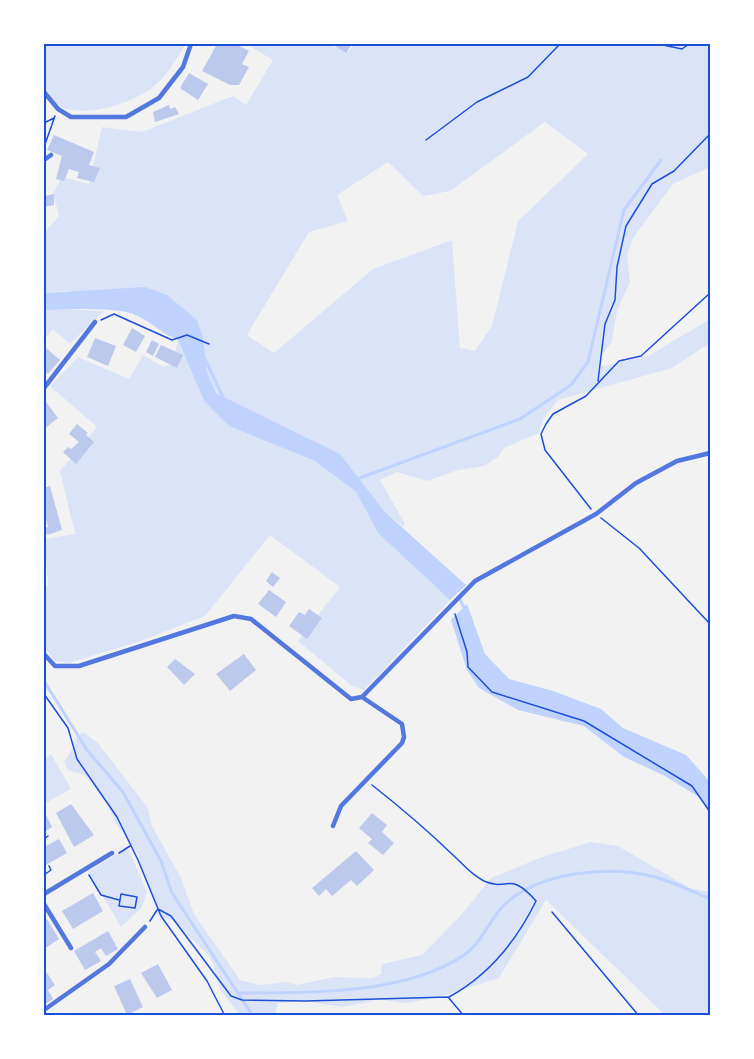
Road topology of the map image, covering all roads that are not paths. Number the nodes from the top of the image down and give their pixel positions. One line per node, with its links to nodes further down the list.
1 (192, 44): 2 (street)
2 (44, 92)
3 (51, 155): 4 (street)
4 (44, 160)
5 (95, 322): 6 (street)
6 (44, 388)
7 (711, 453): 9 (street)
8 (44, 654): 9 (street)
9 (362, 697): 10 (street)
10 (333, 826)
11 (112, 853): 12 (street)
12 (44, 894)
13 (44, 904): 15 (street)
14 (146, 927): 16 (street)
15 (70, 948)
16 (44, 1010)

